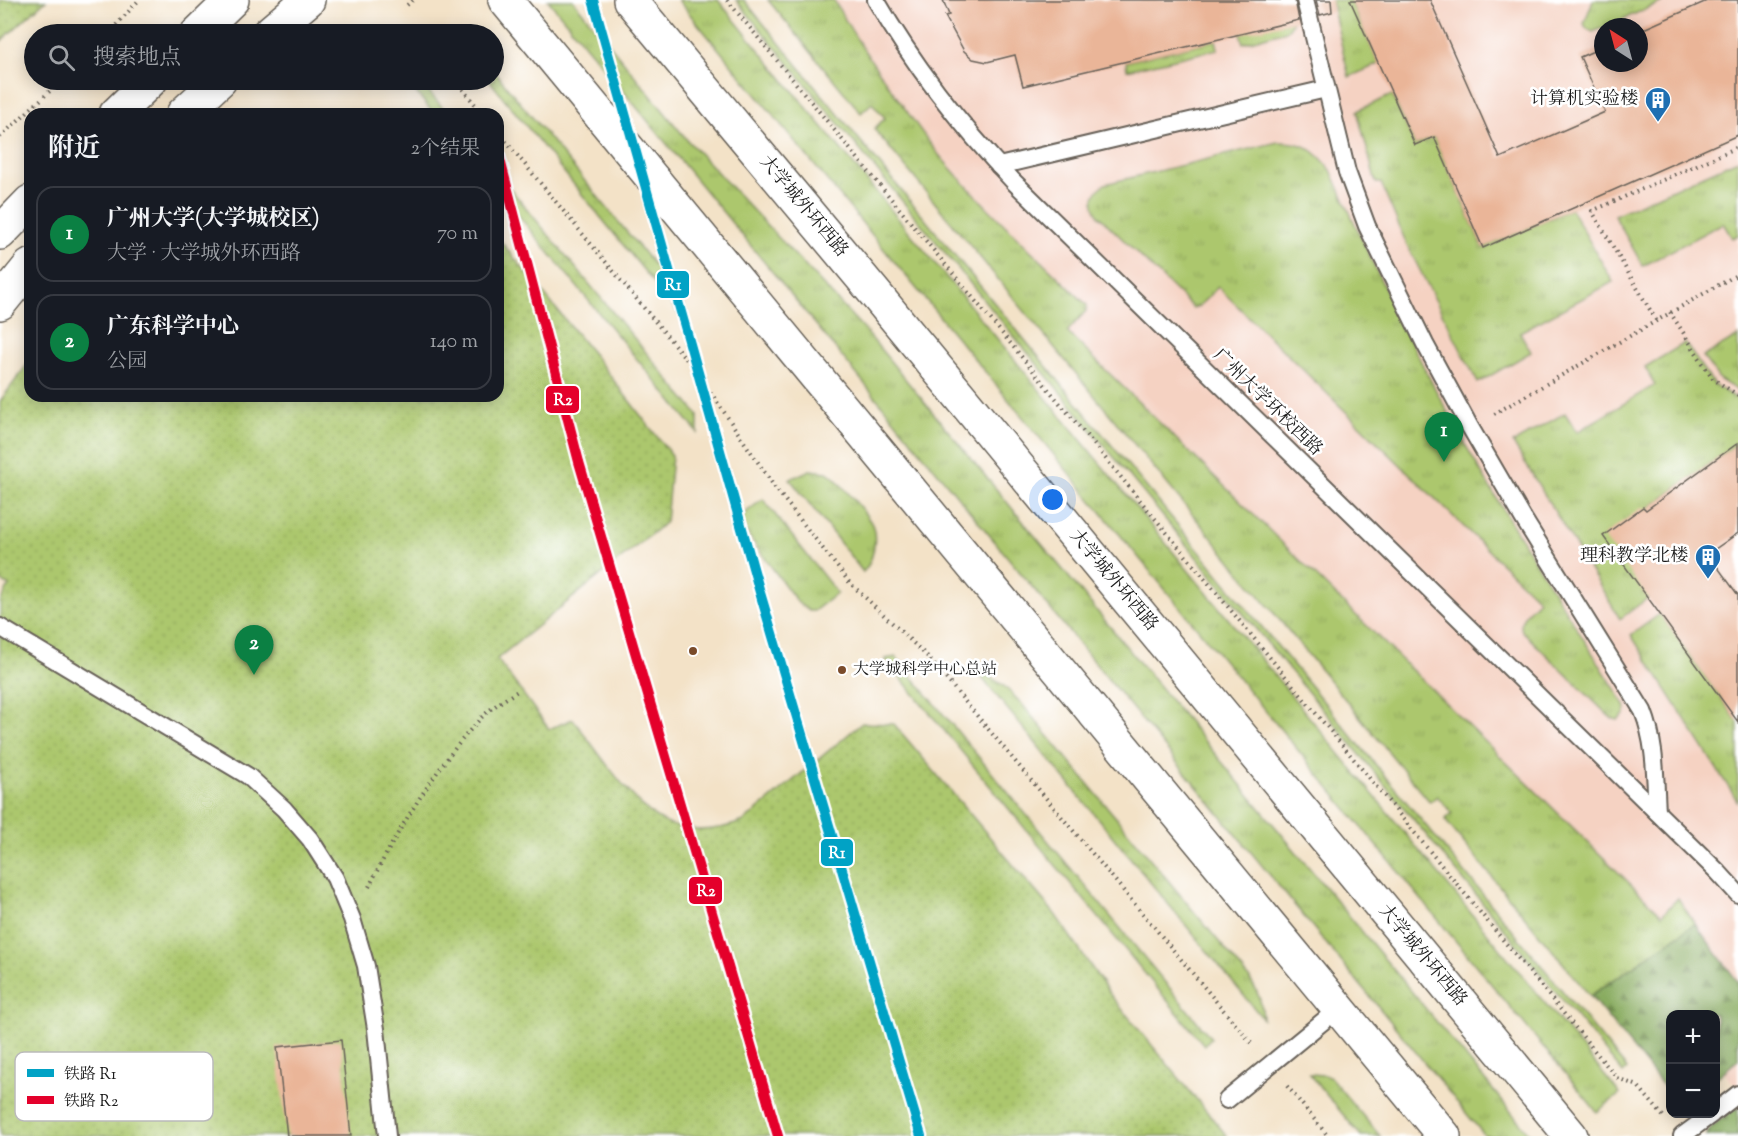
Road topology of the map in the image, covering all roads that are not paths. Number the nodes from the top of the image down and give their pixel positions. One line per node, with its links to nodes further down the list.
1 (232, 0): 7 (main road)
2 (308, 0): 8 (main road)
3 (506, 0): 22 (main road)
4 (630, 0): 29 (main road, 大学城外环西路)
5 (876, 0): 14 (lane, 广州大学环校西路)
6 (1305, 0): 9 (lane)
7 (207, 24)
8 (280, 24)
9 (1326, 89): 14 (lane); 20 (lane)
10 (141, 90): 12 (main road)
11 (209, 90): 13 (main road)
12 (122, 108)
13 (190, 108)
14 (999, 166): 20 (lane, 广州大学环校西路)
15 (24, 207): 16 (main road)
16 (0, 233)
17 (24, 273): 18 (main road)
18 (0, 303)
19 (0, 627): 27 (lane)
20 (1657, 812): 21 (lane, 广州大学环校西路)
21 (1738, 894)
22 (1338, 1009): 24 (lane); 28 (main road)
23 (1738, 1094): 25 (lane)
24 (1227, 1100)
25 (1720, 1108)
26 (1706, 1118): 30 (lane)
27 (387, 1136)
28 (1443, 1136)
29 (1571, 1136)
30 (1682, 1136)

